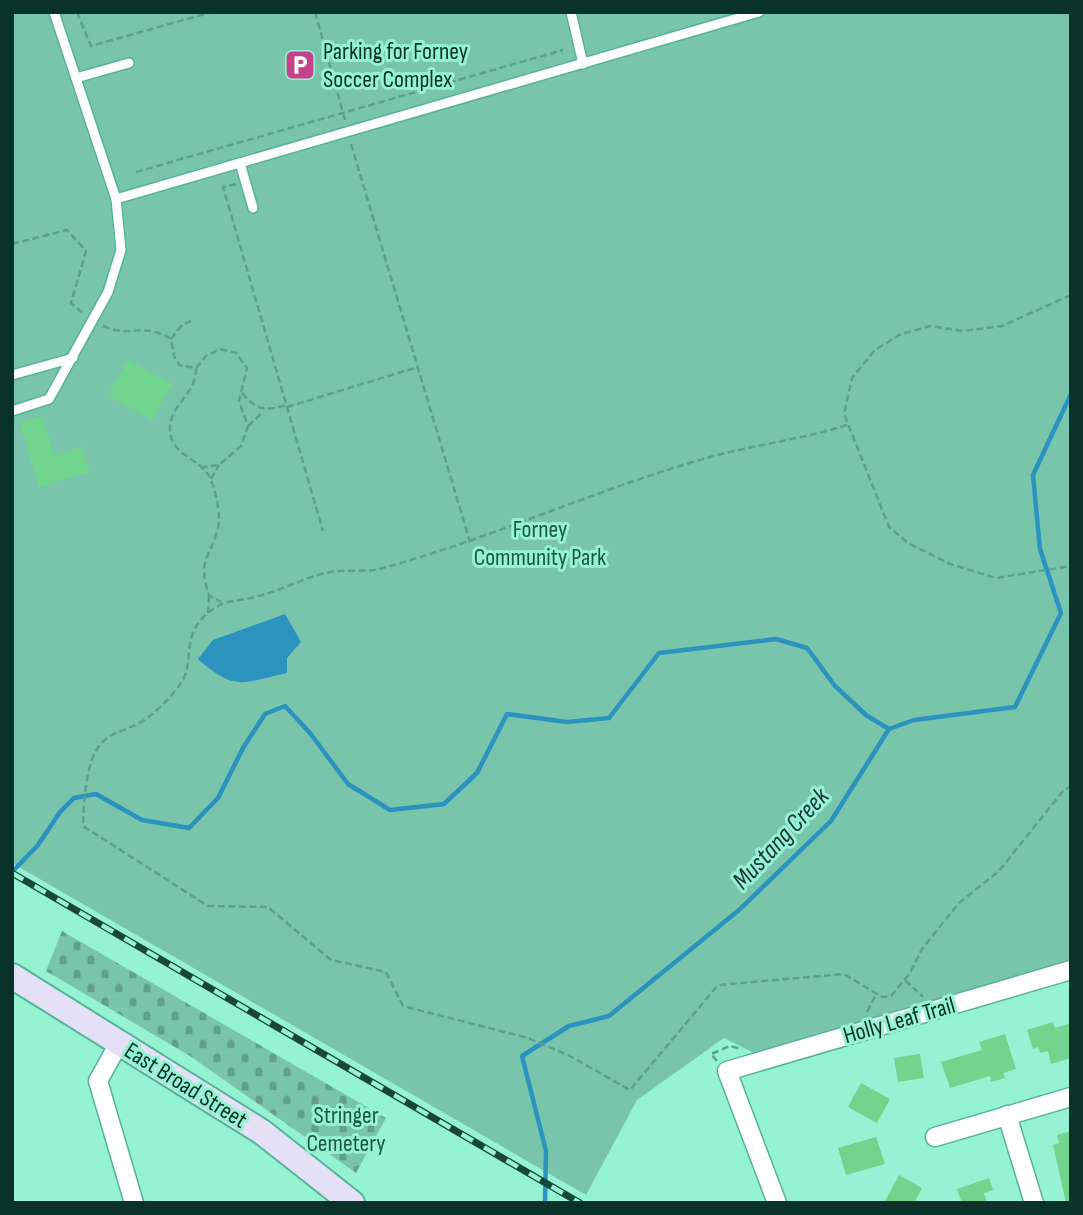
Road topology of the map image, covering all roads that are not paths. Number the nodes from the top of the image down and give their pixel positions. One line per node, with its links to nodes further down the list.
1 (54, 12): 6 (lane)
2 (570, 12): 5 (lane)
3 (759, 12): 5 (lane)
4 (129, 63): 6 (lane)
5 (583, 64): 7 (lane)
6 (76, 78): 8 (lane)
7 (240, 163): 8 (lane); 9 (lane)
8 (116, 199): 10 (lane)
9 (253, 208)
10 (72, 358): 11 (lane); 12 (lane)
11 (12, 375)
12 (12, 411)
13 (1071, 970): 21 (street, Holly Leaf Trail)
14 (12, 976): 15 (main road, East Broad Street)
15 (119, 1043): 19 (street); 20 (main road, East Broad Street)
16 (1071, 1097): 17 (street)
17 (1007, 1115): 18 (street); 22 (street)
18 (935, 1137)
19 (134, 1203)
20 (352, 1203)
21 (777, 1203)
22 (1034, 1203)

